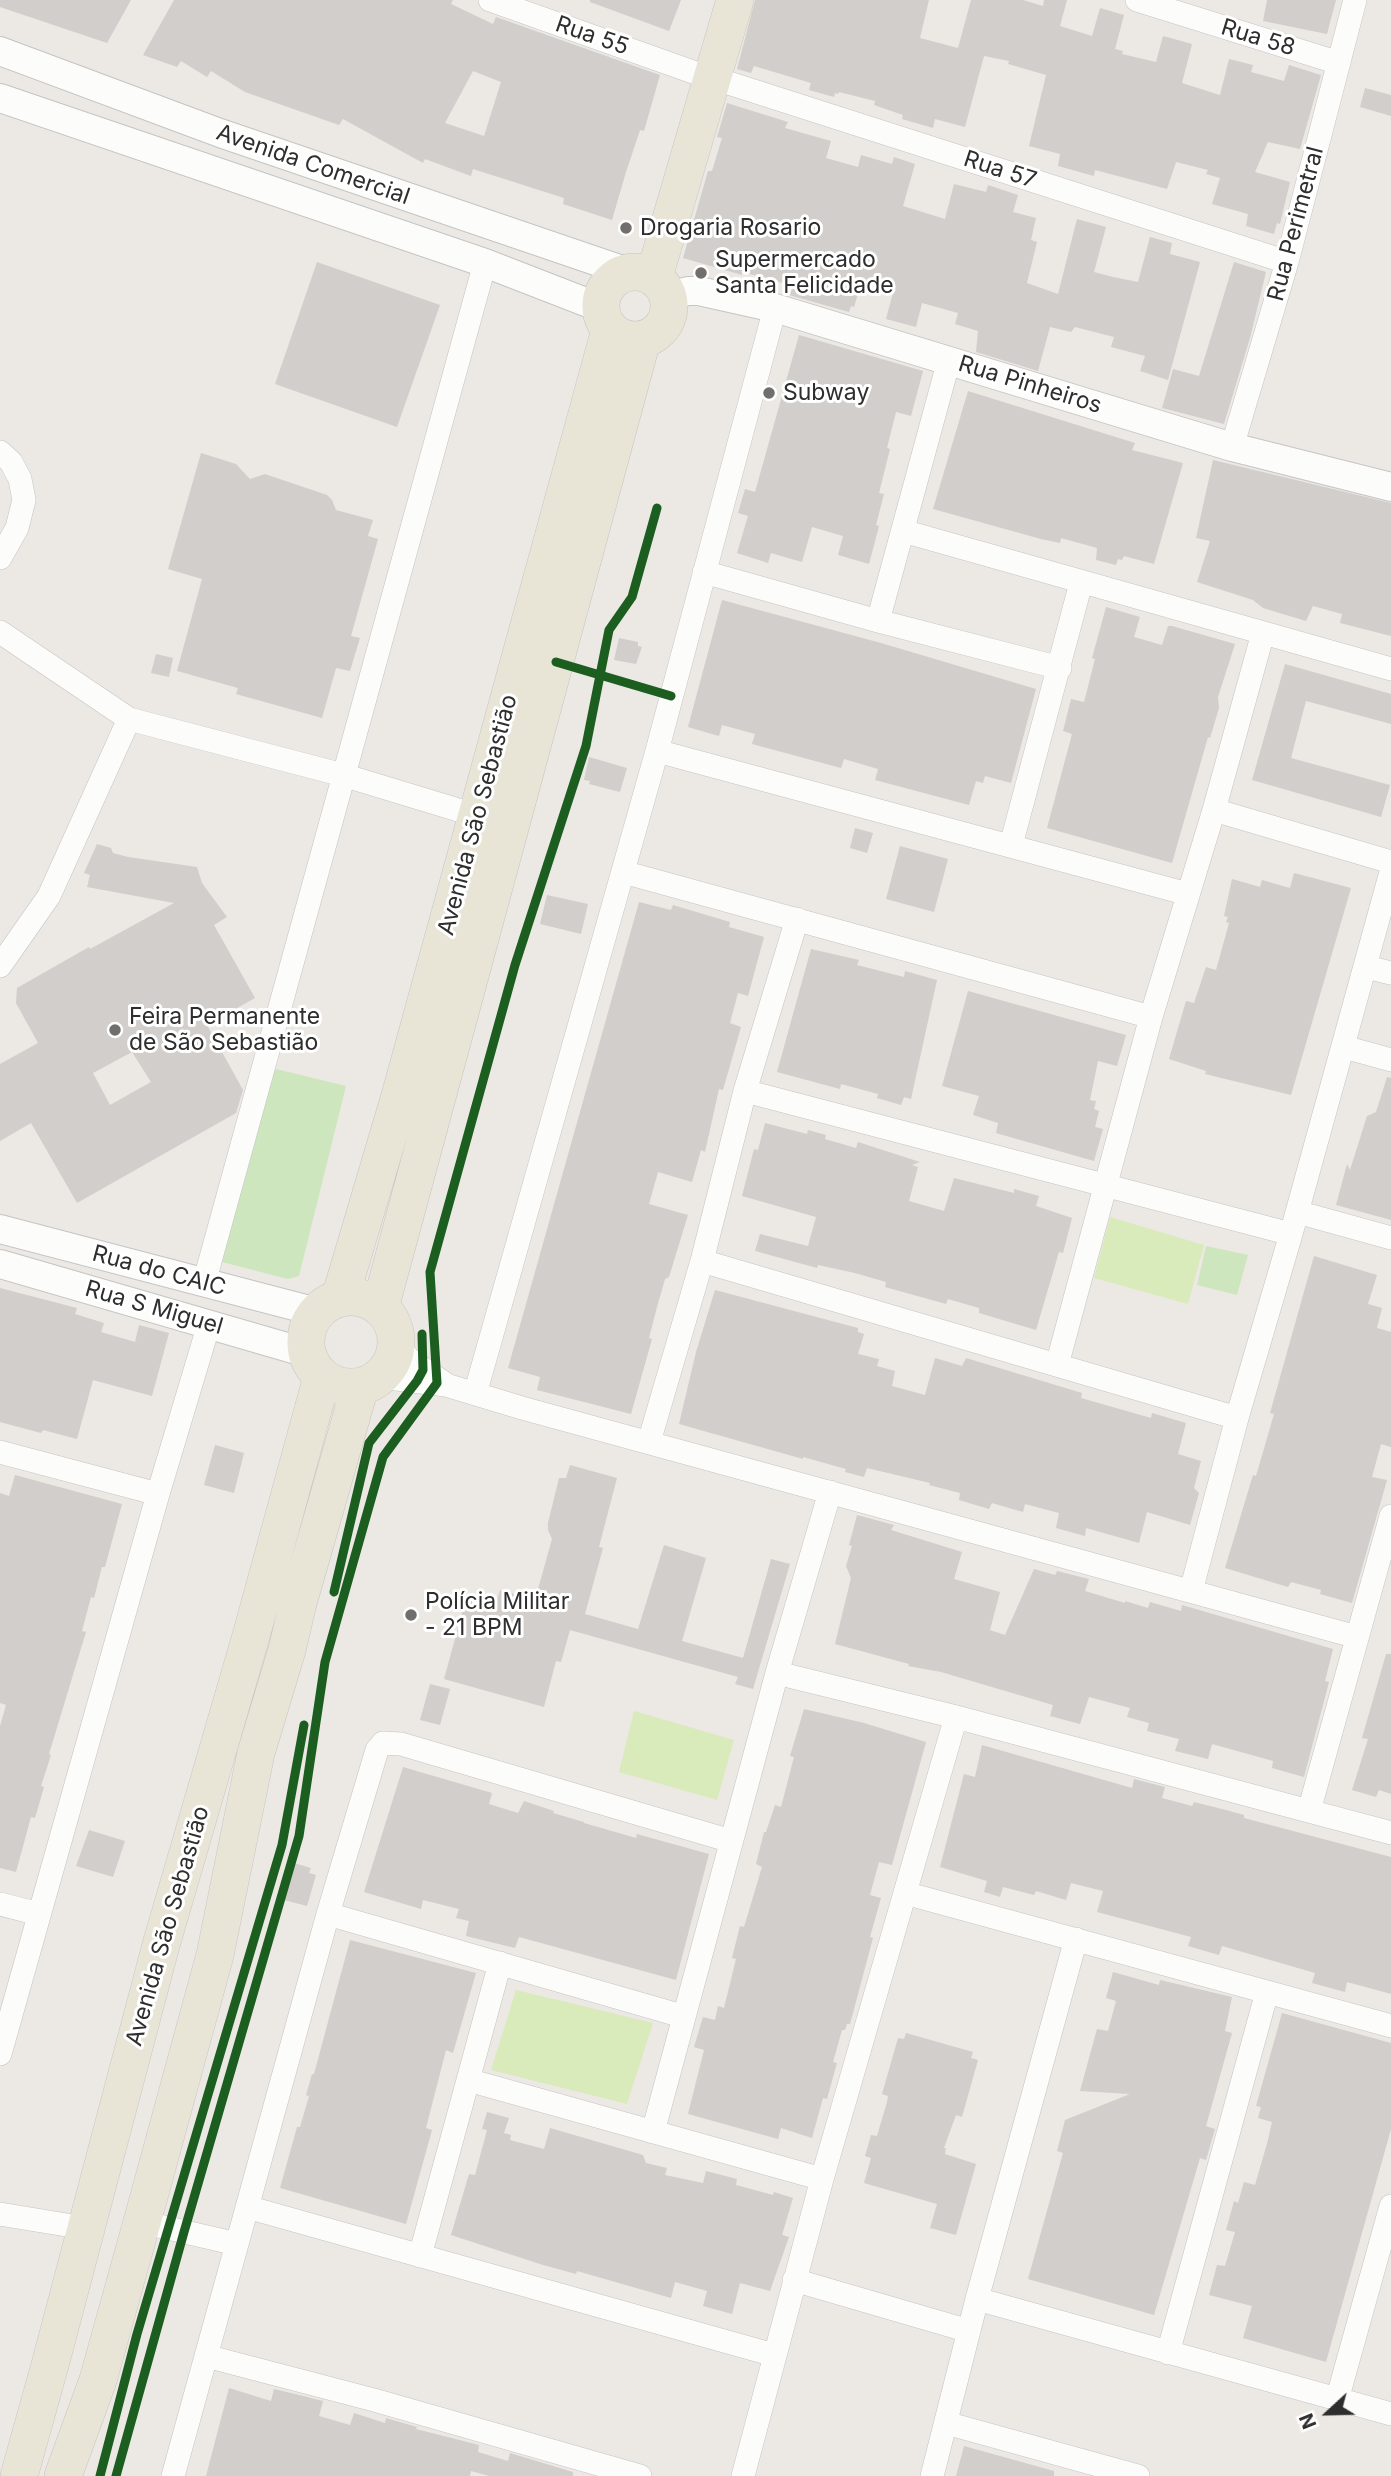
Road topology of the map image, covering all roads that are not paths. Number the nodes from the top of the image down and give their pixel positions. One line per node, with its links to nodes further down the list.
1 (490, 0): 6 (street, Rua 55)
2 (714, 0): 9 (main road)
3 (735, 0): 9 (main road)
4 (1137, 0): 8 (street, Rua 58)
5 (1355, 0): 8 (street, Rua Perimetral)
6 (525, 6): 9 (street, Rua 55)
7 (0, 51): 13 (street, Avenida Comercial)
8 (1339, 63): 11 (street, Rua Perimetral)
9 (703, 75): 11 (street, Rua 57); 13 (main road)
10 (0, 99): 12 (street, Avenida Comercial)
11 (1287, 262): 17 (street, Rua Perimetral)
12 (485, 263): 15 (street, Avenida Comercial); 31 (street)
13 (647, 279): 14 (street, Rua Pinheiros); 15 (main road); 15 (main road)
14 (775, 308): 16 (street, Rua Pinheiros); 22 (street)
15 (618, 326): 33 (main road, Avenida São Sebastião); 55 (main road, Avenida São Sebastião)
16 (949, 360): 17 (street, Rua Pinheiros); 20 (street)
17 (1233, 447): 19 (street, Rua Pinheiros)
18 (0, 452): 21 (street)
19 (1391, 487)
20 (903, 531): 23 (street); 24 (street)
21 (0, 558)
22 (704, 572): 24 (street); 30 (street)
23 (1081, 583): 26 (street); 27 (street)
24 (877, 621): 27 (street)
25 (0, 632): 29 (street)
26 (1262, 633): 28 (street); 32 (street)
27 (1060, 668): 34 (street)
28 (1391, 669)
29 (129, 719): 31 (street); 40 (street)
30 (657, 751): 34 (street); 36 (street)
31 (343, 775): 33 (street); 53 (street)
32 (1213, 810): 35 (street); 38 (street)
33 (478, 816): 54 (main road, Avenida São Sebastião)
34 (1011, 845): 38 (street)
35 (1391, 862)
36 (623, 872): 39 (street); 62 (street)
37 (1391, 872): 41 (street)
38 (1188, 894): 43 (street)
39 (797, 919): 43 (street); 46 (street)
40 (0, 966)
41 (1367, 967): 42 (street); 44 (street)
42 (1391, 973)
43 (1152, 1017): 47 (street)
44 (1344, 1047): 45 (street); 48 (street)
45 (1391, 1060)
46 (745, 1091): 47 (street); 51 (street)
47 (1105, 1186): 48 (street); 59 (street)
48 (1294, 1223): 50 (street); 63 (street)
49 (0, 1229): 53 (street, Rua do CAIC)
50 (1391, 1238)
51 (702, 1261): 59 (street); 64 (street)
52 (0, 1264): 56 (street, Rua S Miguel)
53 (204, 1283): 54 (street, Rua do CAIC)
54 (329, 1305): 55 (main road); 58 (main road)
55 (380, 1308): 57 (main road)
56 (209, 1324): 58 (street, Rua S Miguel); 67 (street)
57 (396, 1343): 60 (main road); 61 (street)
58 (314, 1365): 60 (main road); 81 (main road, Avenida São Sebastião)
59 (1057, 1365): 63 (street)
60 (370, 1382): 61 (street); 82 (main road, Avenida São Sebastião)
61 (446, 1385): 62 (street)
62 (475, 1394): 64 (street)
63 (1237, 1418): 69 (street)
64 (649, 1442): 66 (street)
65 (0, 1452): 67 (street)
66 (830, 1492): 69 (street); 71 (street)
67 (158, 1494): 78 (street)
68 (1391, 1516): 70 (street)
69 (1191, 1591): 70 (street)
70 (1357, 1637): 73 (street)
71 (777, 1673): 72 (street); 75 (street)
72 (956, 1717): 73 (street); 76 (street)
73 (1309, 1811): 74 (street)
74 (1391, 1833)
75 (731, 1841): 79 (street); 85 (street)
76 (905, 1893): 80 (street); 90 (street)
77 (0, 1904): 78 (street)
78 (39, 1914): 87 (street)
79 (328, 1914): 83 (street); 92 (street)
80 (1076, 1939): 84 (street); 99 (street)
81 (161, 1945): 82 (main road); 95 (main road, Avenida São Sebastião)
82 (215, 1955): 94 (main road, Avenida São Sebastião)
83 (500, 1963): 85 (street); 88 (street)
84 (1267, 1992): 86 (street); 101 (street)
85 (682, 2017): 89 (street)
86 (1391, 2026)
87 (0, 2054)
88 (468, 2080): 89 (street); 97 (street)
89 (653, 2133): 90 (street)
90 (821, 2179): 98 (street)
91 (1391, 2206): 106 (street)
92 (247, 2207): 96 (street); 97 (street)
93 (0, 2214): 95 (street)
94 (142, 2222): 96 (street); 105 (main road, Avenida São Sebastião)
95 (85, 2228): 104 (main road, Avenida São Sebastião)
96 (237, 2245): 103 (street)
97 (420, 2256): 102 (street)
98 (794, 2280): 100 (street); 102 (street)
99 (977, 2299): 100 (street); 101 (street)
100 (969, 2331): 108 (street)
101 (1168, 2353): 106 (street)
102 (774, 2355): 113 (street)
103 (206, 2356): 111 (street); 112 (street)
104 (50, 2365): 105 (main road); 109 (main road, Avenida São Sebastião)
105 (98, 2380): 110 (main road, Avenida São Sebastião)
106 (1338, 2400): 107 (street)
107 (1391, 2414)
108 (946, 2423): 114 (street); 115 (street)
109 (19, 2476)
110 (62, 2476)
111 (173, 2476)
112 (640, 2476)
113 (743, 2476)
114 (932, 2476)
115 (1138, 2476)

